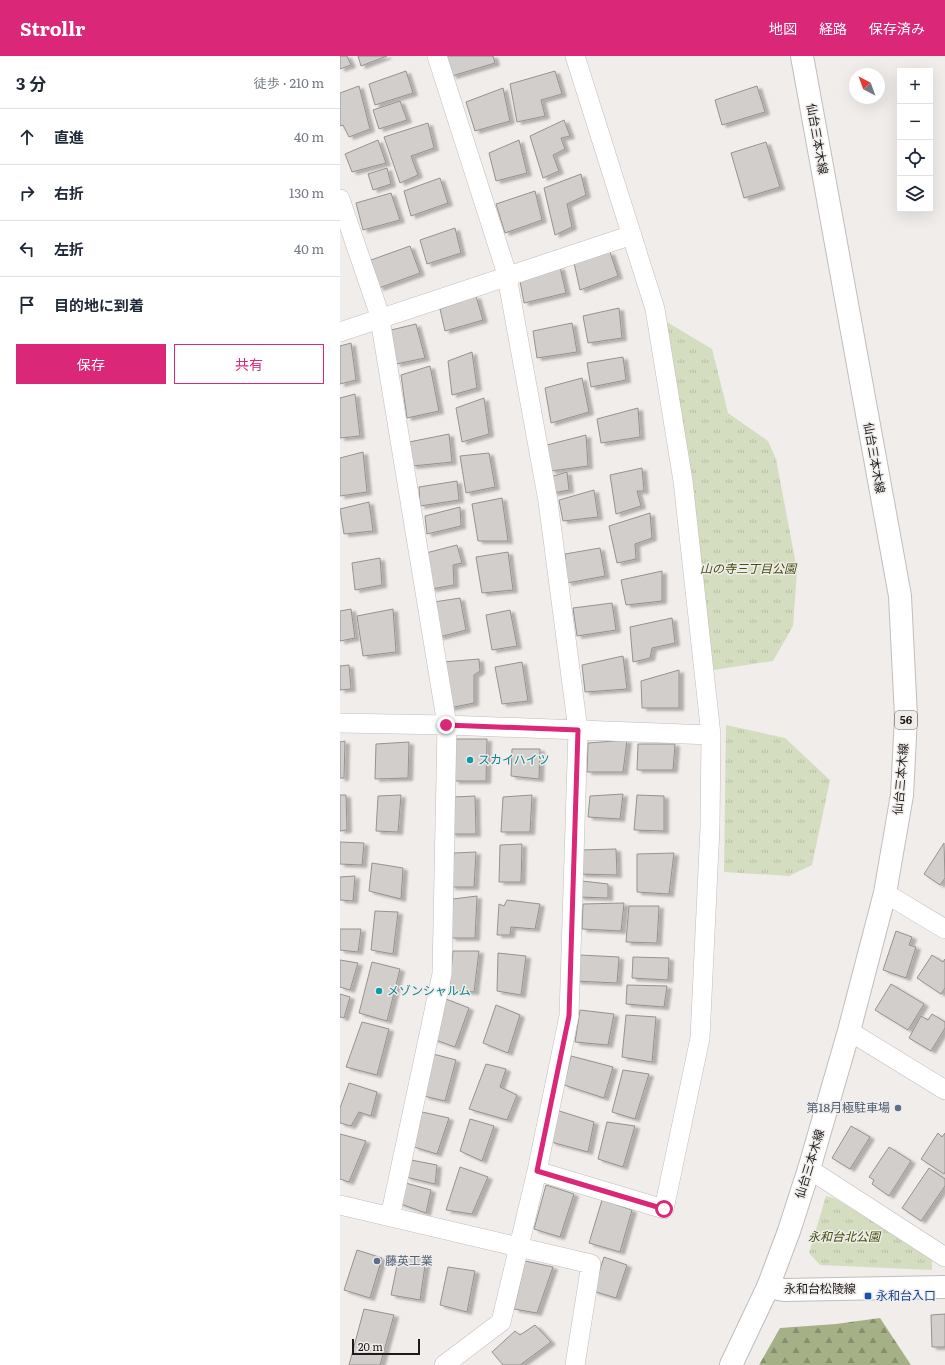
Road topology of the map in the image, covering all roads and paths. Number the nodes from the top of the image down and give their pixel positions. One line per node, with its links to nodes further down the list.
1 (437, 56): 6 (street)
2 (575, 56): 5 (street)
3 (802, 56): 13 (main road, 仙台三本木線 / 56)
4 (340, 199): 7 (street)
5 (632, 235): 6 (street); 12 (street)
6 (508, 277): 7 (street); 11 (street)
7 (380, 318): 8 (street); 10 (street)
8 (340, 332)
9 (340, 722): 10 (street)
10 (446, 725): 11 (street); 20 (street)
11 (578, 730): 12 (street); 18 (street)
12 (711, 734): 18 (street)
13 (885, 893): 14 (street); 15 (main road, 仙台三本木線 / 56)
14 (945, 929)
15 (849, 1031): 16 (street); 17 (main road, 仙台三本木線 / 56)
16 (945, 1090)
17 (809, 1169): 22 (street); 24 (main road, 仙台三本木線 / 56)
18 (537, 1171): 21 (street)
19 (340, 1205): 20 (street)
20 (390, 1217): 21 (street)
21 (519, 1246): 25 (street); 26 (street)
22 (945, 1257)
23 (945, 1287): 24 (main road, 永和台松陵線)
24 (768, 1288): 27 (main road, 仙台三本木線 / 56)
25 (444, 1365)
26 (574, 1365)
27 (731, 1365)

